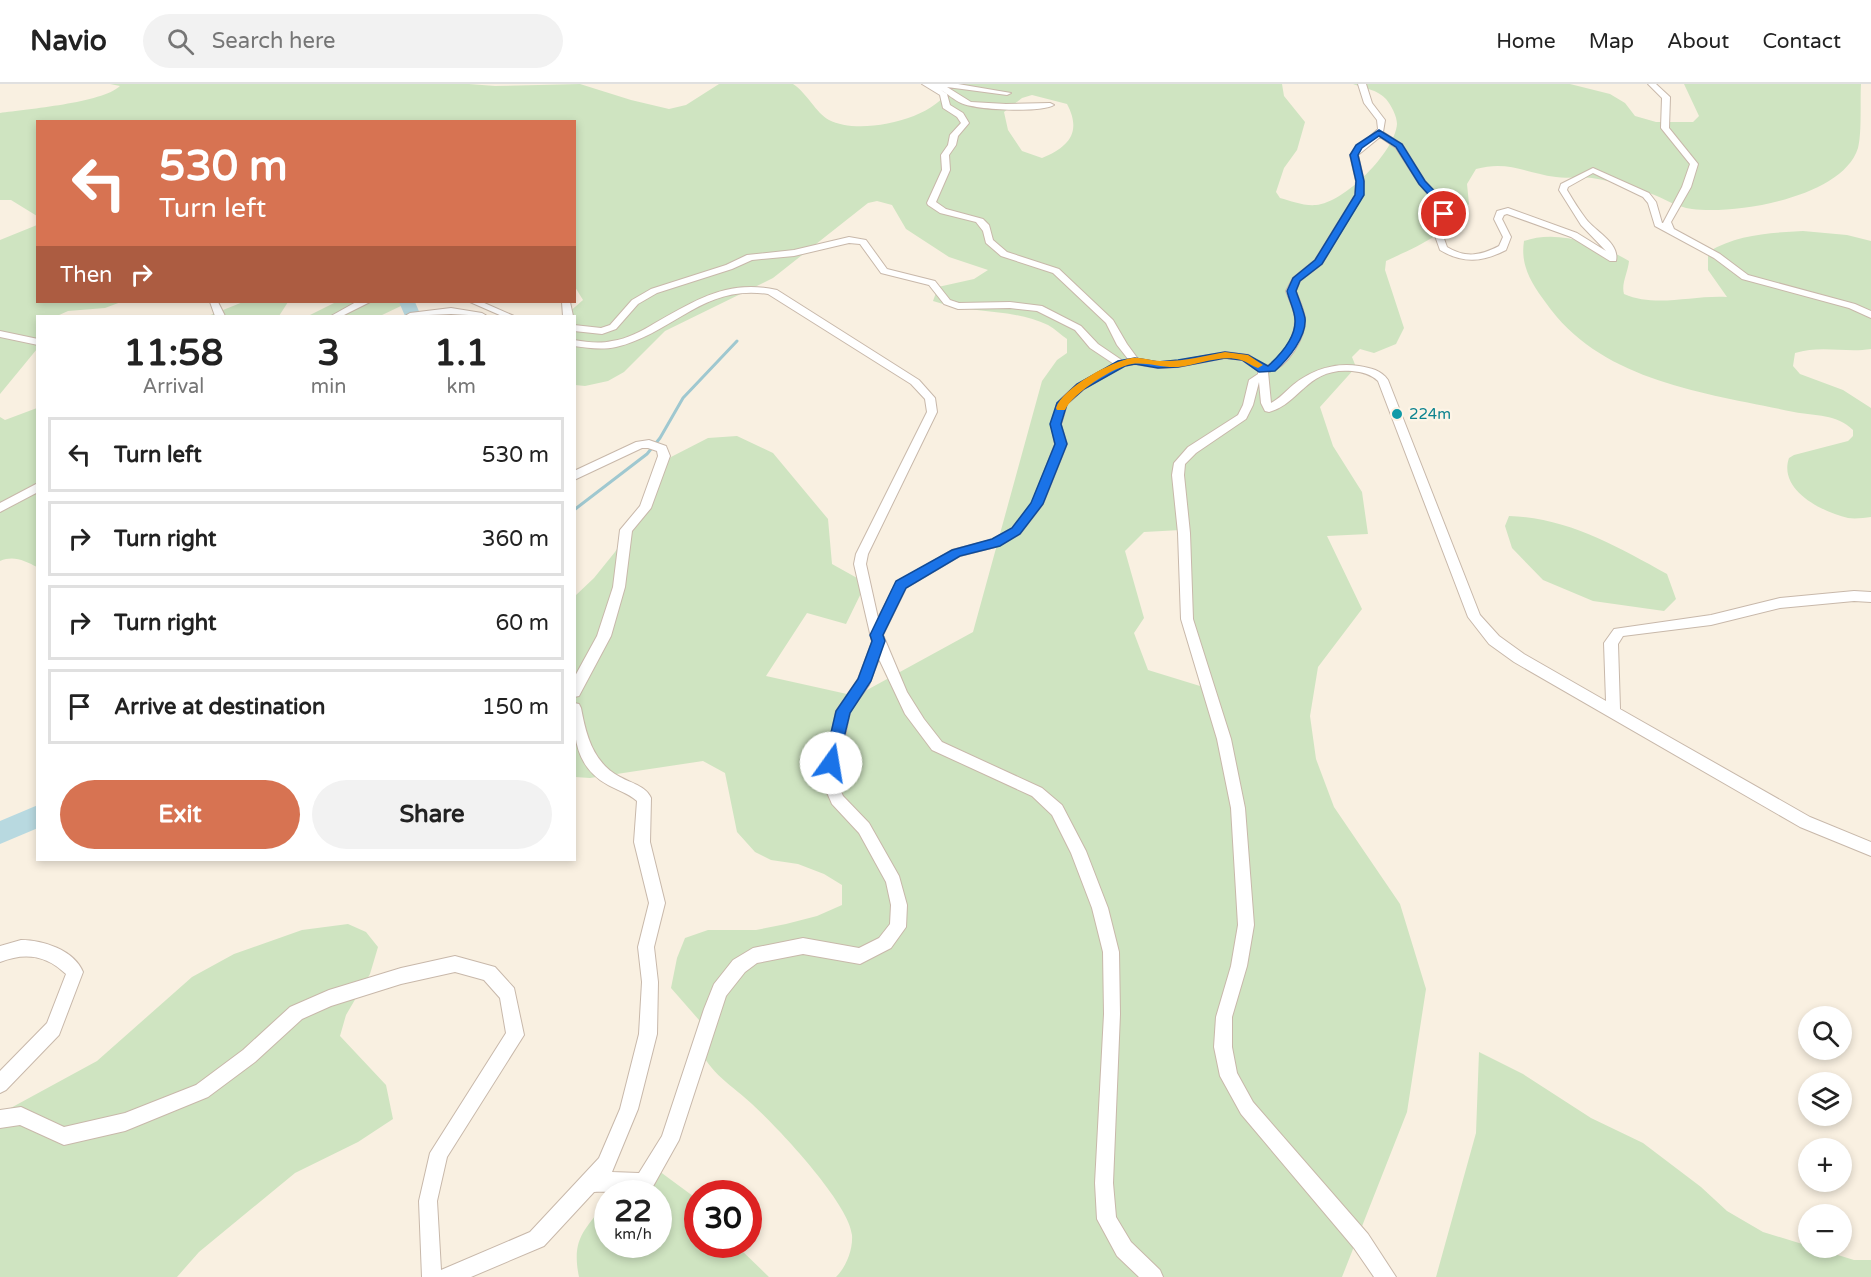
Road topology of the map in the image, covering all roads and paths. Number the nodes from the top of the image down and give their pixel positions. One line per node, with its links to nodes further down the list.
1 (1362, 84): 9 (street)
2 (1652, 84): 10 (street)
3 (928, 85): 4 (street); 5 (street); 8 (street)
4 (1006, 93)
5 (960, 100): 6 (street); 6 (street); 8 (street)
6 (1019, 105): 7 (street)
7 (1050, 105)
8 (957, 131): 22 (street)
9 (1379, 133): 10 (street); 24 (street)
10 (1670, 228): 17 (street)
11 (360, 303): 13 (street)
12 (477, 303): 16 (street)
13 (338, 315)
14 (418, 315): 15 (street)
15 (476, 315)
16 (507, 315)
17 (1871, 315)
18 (576, 328): 23 (street)
19 (0, 334): 20 (street)
20 (36, 342)
21 (576, 344): 31 (street)
22 (1135, 361): 23 (street); 24 (street)
23 (1121, 364): 31 (street)
24 (1263, 372): 33 (street); 43 (street)
25 (576, 475): 32 (street)
26 (36, 488): 28 (street)
27 (36, 497): 29 (street)
28 (0, 508)
29 (0, 517)
30 (1871, 597): 33 (street)
31 (877, 638): 39 (street); 42 (street)
32 (576, 688)
33 (1613, 711): 35 (street)
34 (576, 719): 39 (street)
35 (1871, 849)
36 (0, 954): 37 (street)
37 (0, 1084)
38 (0, 1119): 40 (street)
39 (588, 1183): 41 (street)
40 (432, 1277)
41 (448, 1277)
42 (1153, 1277)
43 (1386, 1277)

